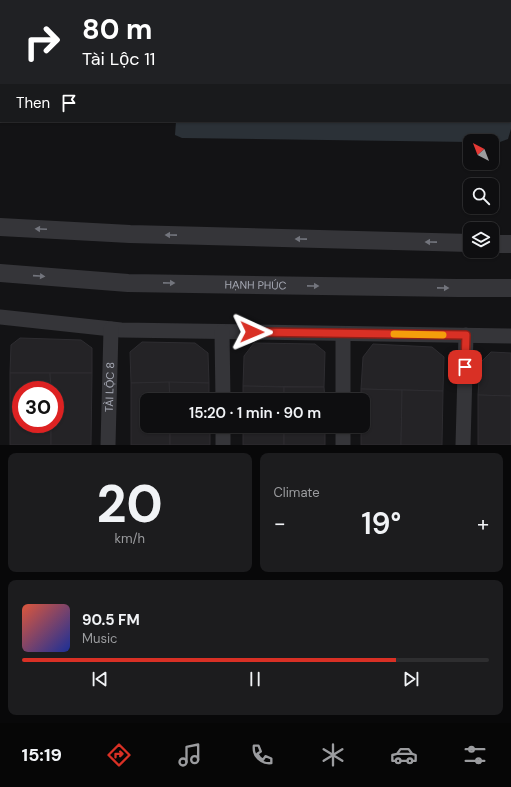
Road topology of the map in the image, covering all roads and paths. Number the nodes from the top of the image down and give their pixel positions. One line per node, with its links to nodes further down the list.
1 (0, 227): 2 (street, one-way to 1)
2 (463, 243)
3 (499, 244): 4 (street)
4 (511, 244)
5 (0, 273): 6 (street, HẠNH PHÚC, one-way to 6)
6 (511, 288)
7 (0, 317): 8 (street)
8 (111, 329): 9 (street); 17 (street, TÀI LỘC 8)
9 (222, 332): 10 (street); 13 (street)
10 (343, 334): 11 (street); 14 (street)
11 (466, 335): 12 (street); 20 (street)
12 (511, 336)
13 (223, 393)
14 (343, 393)
15 (223, 433): 18 (street)
16 (343, 433): 19 (street)
17 (108, 445)
18 (223, 445)
19 (343, 445)
20 (463, 445)

